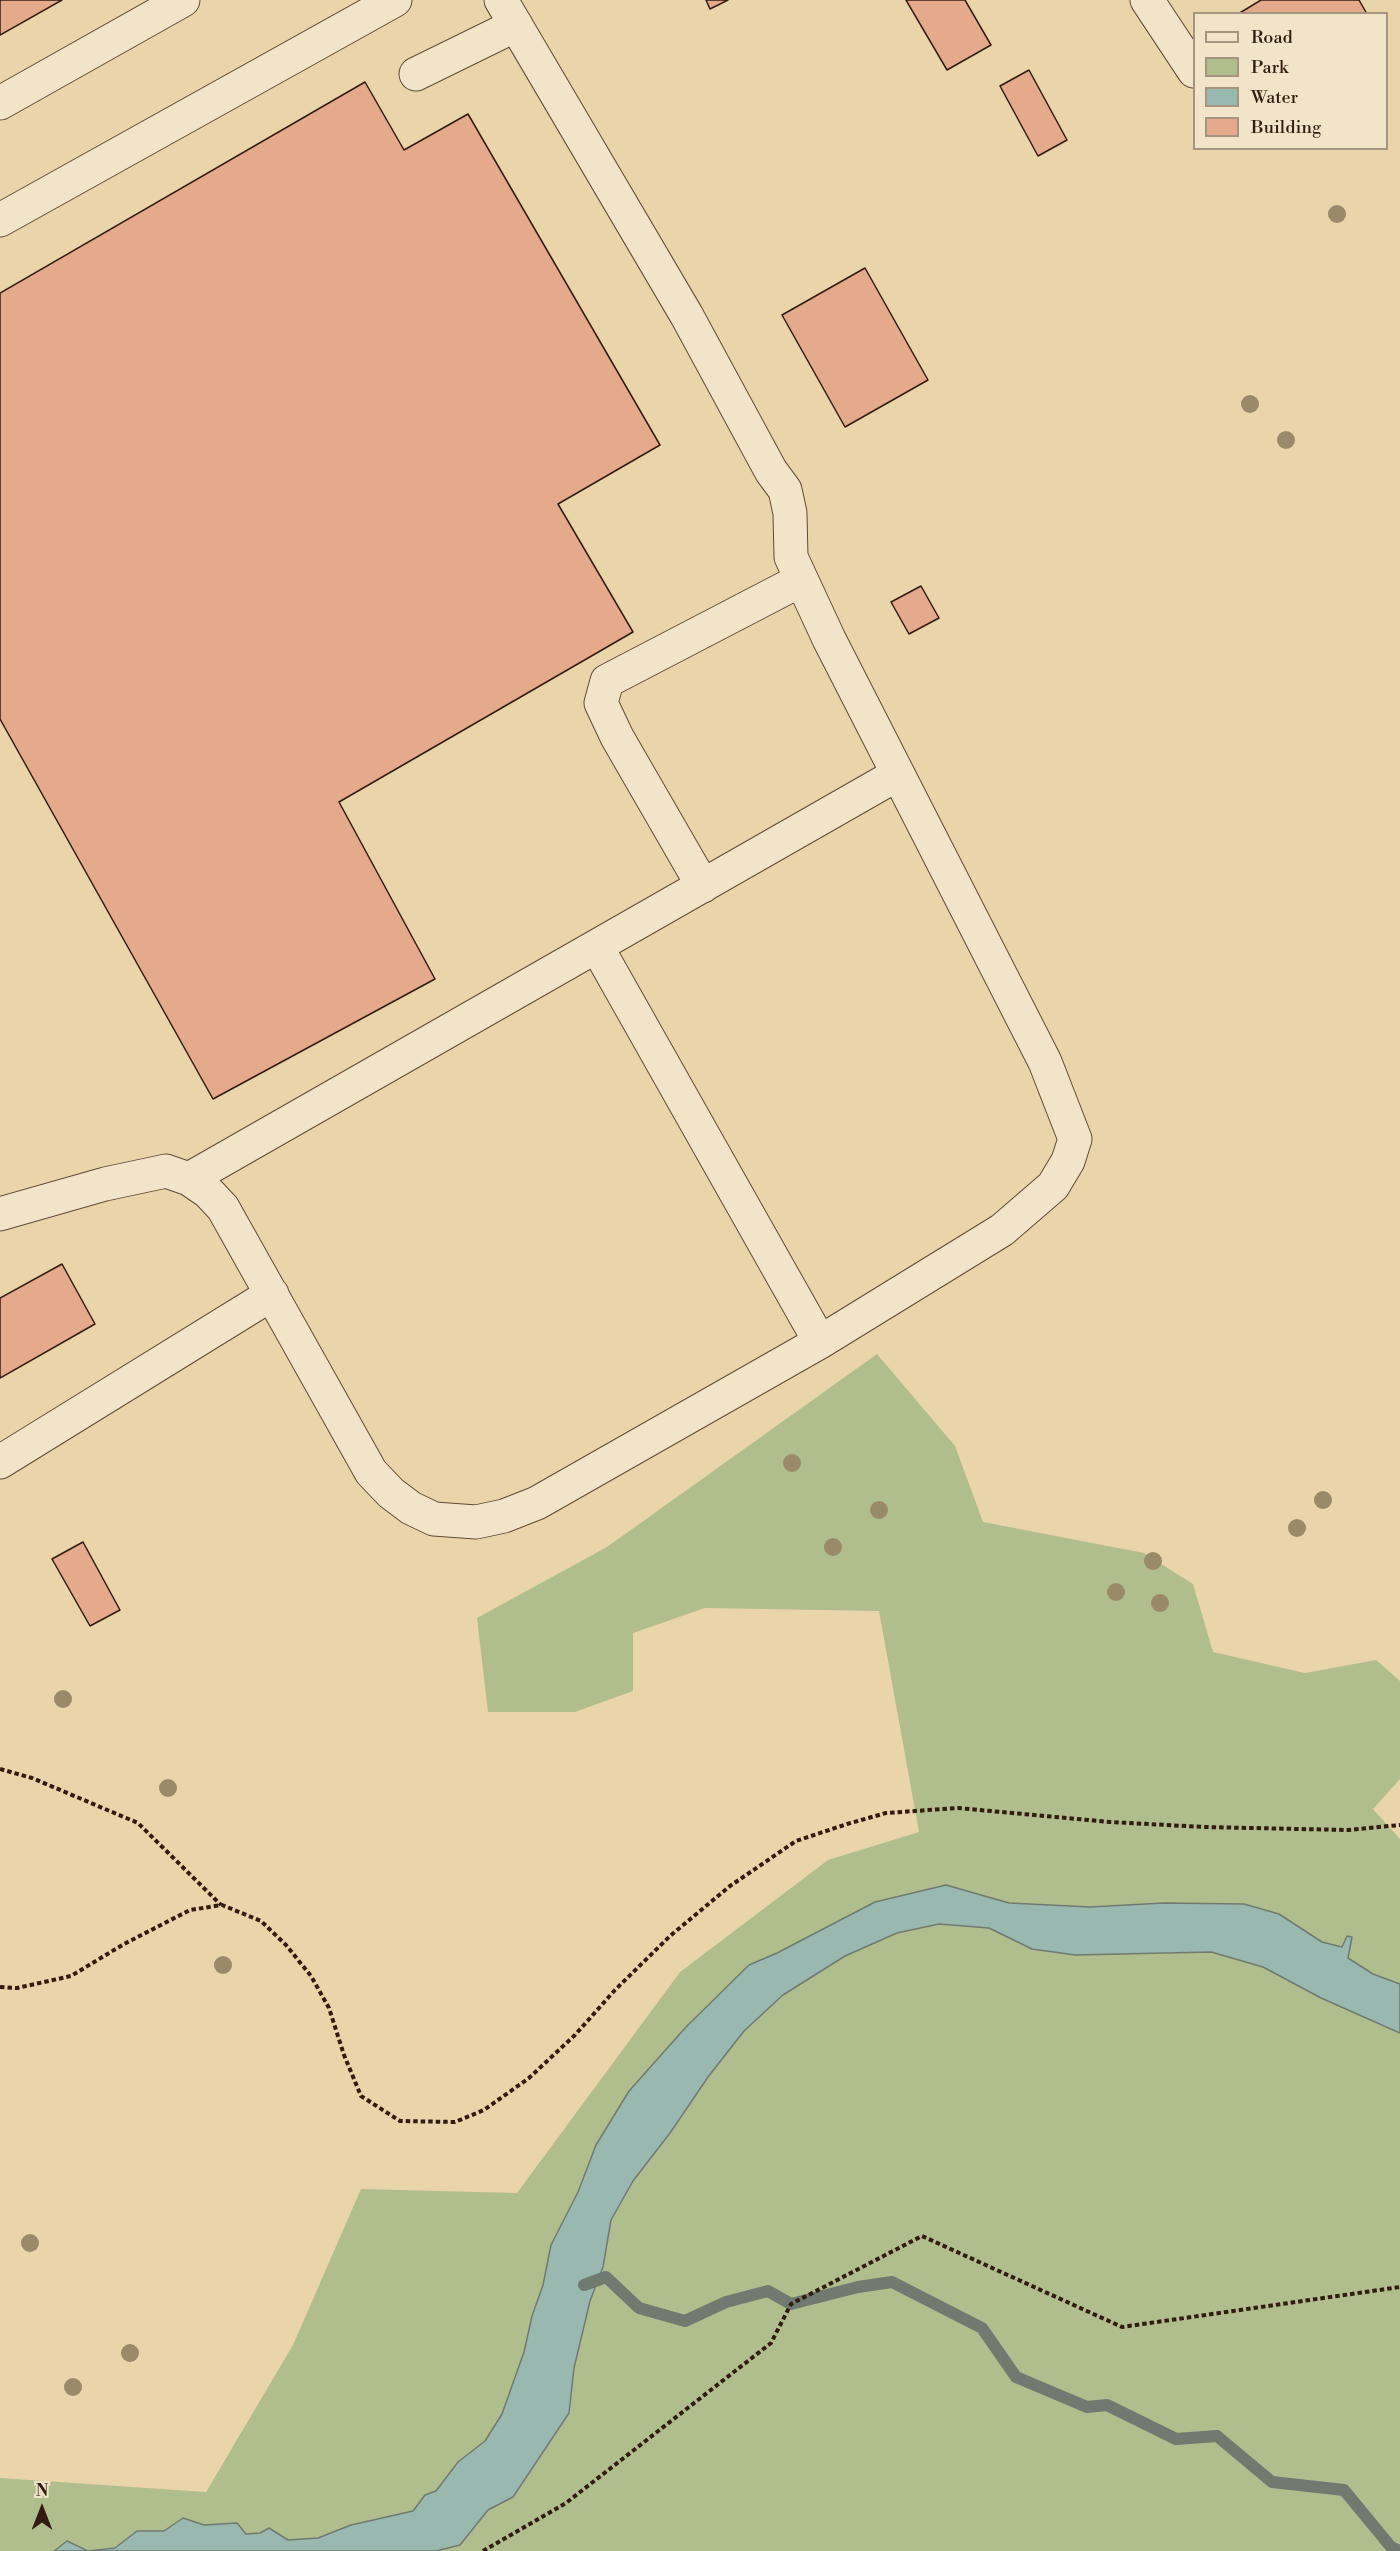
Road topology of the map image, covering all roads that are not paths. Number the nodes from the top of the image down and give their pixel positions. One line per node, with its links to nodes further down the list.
1 (183, 0): 7 (street)
2 (394, 0): 8 (street)
3 (1147, 0): 5 (street)
4 (508, 12): 6 (street); 9 (street)
5 (1193, 69)
6 (416, 74)
7 (0, 103)
8 (0, 220)
9 (801, 580): 10 (street); 11 (street)
10 (898, 774): 11 (street); 16 (street)
11 (703, 886): 12 (street)
12 (597, 947): 13 (street); 16 (street)
13 (189, 1179): 14 (street); 15 (street)
14 (0, 1214)
15 (272, 1294): 16 (street); 17 (street)
16 (820, 1342)
17 (0, 1462)

